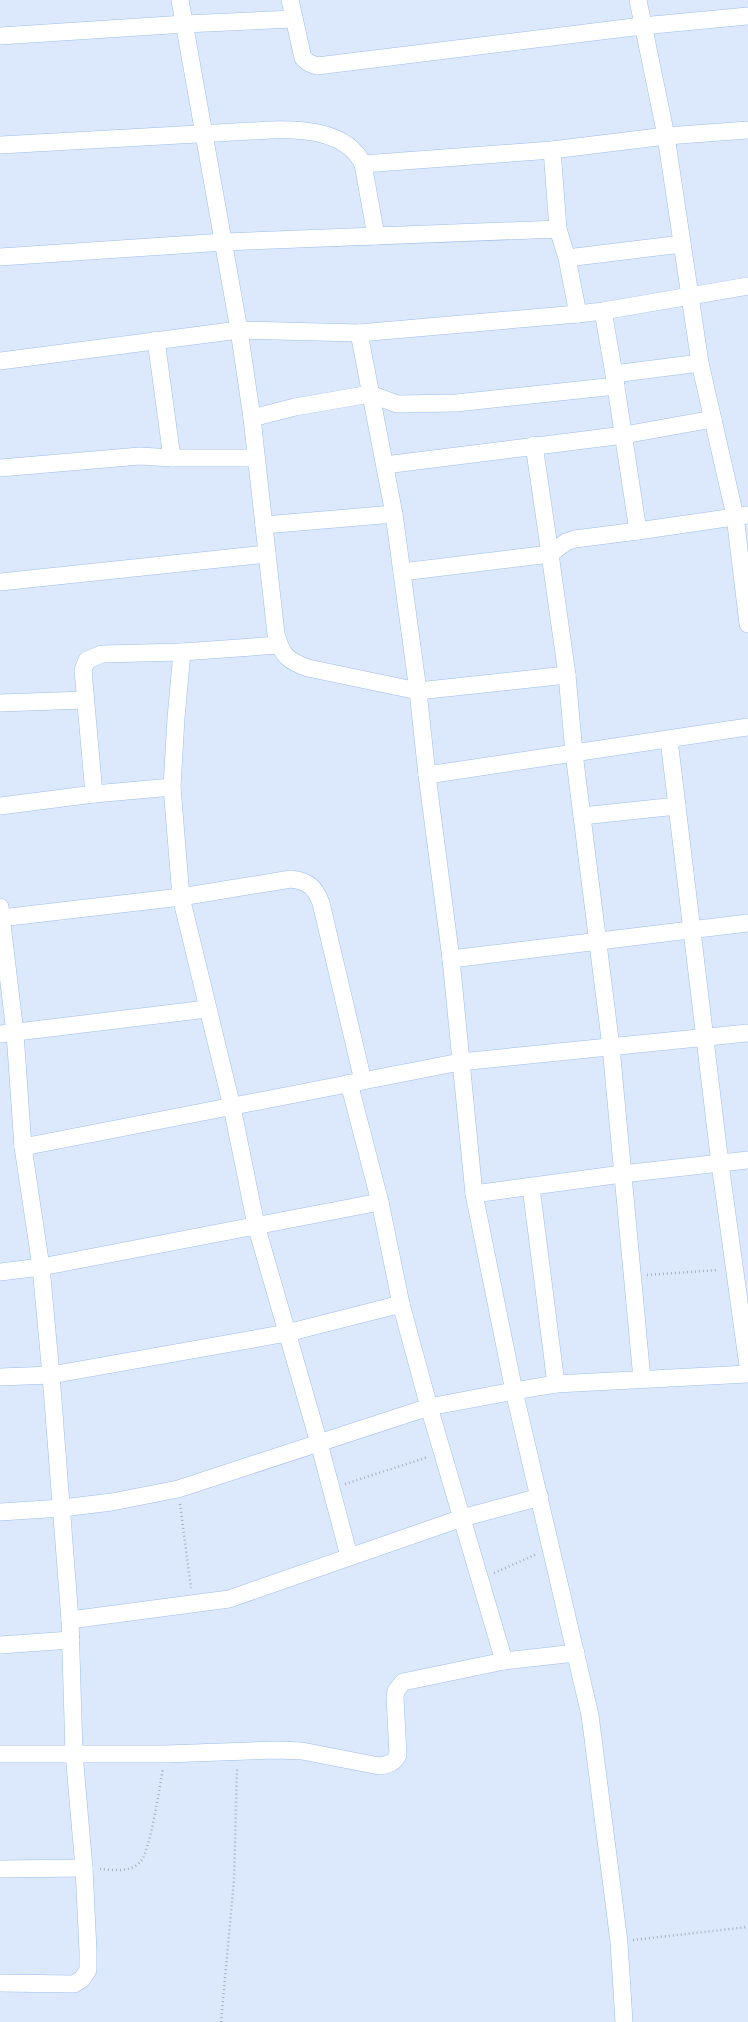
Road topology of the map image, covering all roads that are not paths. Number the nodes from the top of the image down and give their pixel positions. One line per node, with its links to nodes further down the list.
1 (180, 0): 6 (street)
2 (290, 0): 5 (street)
3 (638, 0): 7 (street)
4 (748, 16): 7 (street)
5 (294, 19): 6 (street); 7 (street)
6 (185, 24): 8 (street); 10 (street)
7 (642, 26): 11 (street)
8 (0, 36)
9 (748, 130): 11 (street)
10 (203, 134): 12 (street); 14 (street); 17 (street)
11 (666, 136): 13 (street); 18 (street)
12 (0, 145)
13 (552, 150): 14 (street); 15 (street)
14 (363, 164): 16 (street)
15 (558, 229): 16 (street); 20 (street)
16 (376, 236): 17 (street)
17 (224, 242): 19 (street); 25 (street)
18 (682, 244): 20 (street); 22 (street)
19 (0, 257)
20 (567, 258): 24 (street)
21 (748, 286): 22 (street)
22 (691, 296): 23 (street); 29 (street)
23 (603, 311): 24 (street); 30 (street)
24 (578, 314): 26 (street)
25 (239, 330): 26 (street); 27 (street); 32 (street)
26 (360, 333): 31 (street)
27 (156, 340): 28 (street); 36 (street)
28 (0, 361)
29 (700, 363): 30 (street); 33 (street)
30 (615, 380): 31 (street); 34 (street)
31 (370, 394): 32 (street); 38 (street)
32 (252, 418): 37 (street)
33 (713, 419): 34 (street); 41 (street)
34 (624, 436): 35 (street); 43 (street)
35 (534, 445): 38 (street); 45 (street)
36 (172, 458): 37 (street); 39 (street)
37 (256, 458): 42 (street)
38 (385, 465): 40 (street)
39 (0, 468)
40 (394, 514): 42 (street); 46 (street)
41 (741, 515): 43 (street); 48 (street)
42 (264, 525): 44 (street)
43 (638, 531): 45 (street)
44 (267, 554): 47 (street); 49 (street)
45 (550, 554): 46 (street); 51 (street)
46 (402, 572): 52 (street)
47 (0, 582)
48 (748, 624)
49 (279, 645): 50 (street); 52 (street)
50 (182, 652): 53 (street); 59 (street)
51 (567, 675): 52 (street); 57 (street)
52 (418, 691): 58 (street)
53 (85, 700): 54 (street); 60 (street)
54 (0, 703)
55 (748, 728): 56 (street)
56 (669, 740): 57 (street); 62 (street)
57 (574, 753): 58 (street); 63 (street)
58 (427, 775): 69 (street)
59 (172, 787): 60 (street); 64 (street)
60 (94, 794): 61 (street)
61 (0, 806)
62 (677, 806): 63 (street); 67 (street)
63 (582, 816): 68 (street)
64 (181, 897): 65 (street); 70 (street); 76 (street)
65 (0, 914): 71 (street)
66 (748, 923): 67 (street)
67 (691, 931): 68 (street); 73 (street)
68 (597, 941): 69 (street); 74 (street)
69 (451, 959): 75 (street)
70 (207, 1009): 71 (street); 77 (street)
71 (7, 1033): 78 (street)
72 (748, 1033): 73 (street)
73 (706, 1038): 74 (street); 80 (street)
74 (610, 1047): 75 (street); 81 (street)
75 (460, 1062): 76 (street); 83 (street)
76 (356, 1082): 77 (street); 84 (street)
77 (232, 1107): 78 (street); 85 (street)
78 (23, 1147): 86 (street)
79 (748, 1160): 80 (street)
80 (720, 1164): 81 (street); 87 (street)
81 (622, 1174): 82 (street); 95 (street)
82 (531, 1186): 83 (street); 96 (street)
83 (474, 1194): 97 (street)
84 (380, 1202): 85 (street); 89 (street)
85 (256, 1225): 86 (street); 90 (street)
86 (41, 1267): 88 (street); 93 (street)
87 (741, 1268): 91 (street)
88 (0, 1272)
89 (401, 1304): 90 (street); 98 (street)
90 (286, 1333): 93 (street); 99 (street)
91 (748, 1366)
92 (748, 1374): 95 (street)
93 (52, 1375): 94 (street); 101 (street)
94 (0, 1377)
95 (642, 1379): 96 (street)
96 (556, 1384): 97 (street)
97 (514, 1391): 98 (street); 100 (street)
98 (429, 1407): 99 (street); 103 (street)
99 (318, 1443): 101 (street); 104 (street)
100 (540, 1497): 103 (street); 108 (street)
101 (62, 1508): 102 (street); 105 (street)
102 (0, 1512)
103 (462, 1518): 104 (street); 109 (street)
104 (349, 1556): 105 (street)
105 (70, 1620): 106 (street)
106 (71, 1640): 107 (street); 110 (street)
107 (0, 1645)
108 (576, 1653): 109 (street); 115 (street)
109 (504, 1661): 110 (street)
110 (74, 1753): 111 (street); 112 (street)
111 (0, 1754)
112 (84, 1868): 113 (street); 114 (street)
113 (0, 1869)
114 (0, 1983)
115 (624, 2022)

